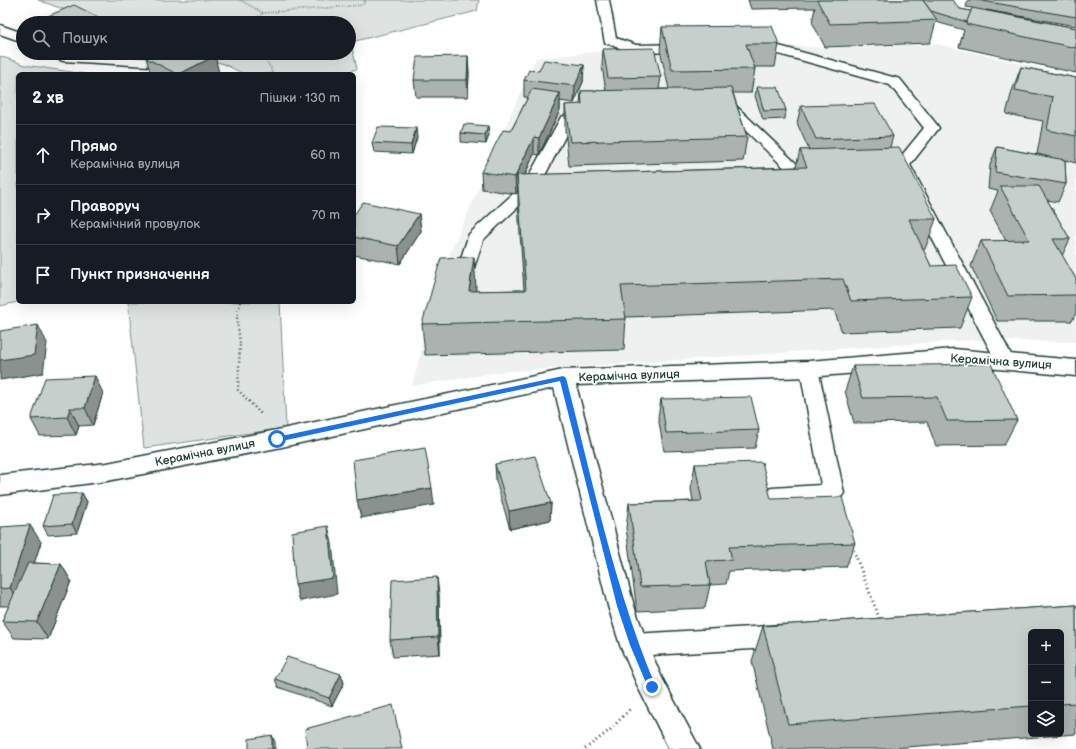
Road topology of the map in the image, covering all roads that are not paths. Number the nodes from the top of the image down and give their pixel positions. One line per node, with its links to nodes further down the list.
1 (603, 0): 5 (lane)
2 (0, 29): 3 (lane)
3 (16, 35)
4 (737, 47): 14 (lane)
5 (698, 48)
6 (115, 60): 7 (lane)
7 (149, 62)
8 (704, 107): 10 (lane)
9 (604, 110): 12 (lane)
10 (772, 172)
11 (555, 184): 12 (lane)
12 (532, 185): 13 (lane)
13 (465, 273)
14 (1006, 362): 15 (street, Керамічна вулиця); 16 (street, Керамічна вулиця)
15 (1076, 368)
16 (809, 369): 17 (street, Керамічна вулиця); 19 (lane)
17 (563, 378): 18 (street, Керамічна вулиця); 21 (street)
18 (0, 485)
19 (772, 496)
20 (806, 635): 21 (lane)
21 (634, 645): 22 (street)
22 (685, 749)

